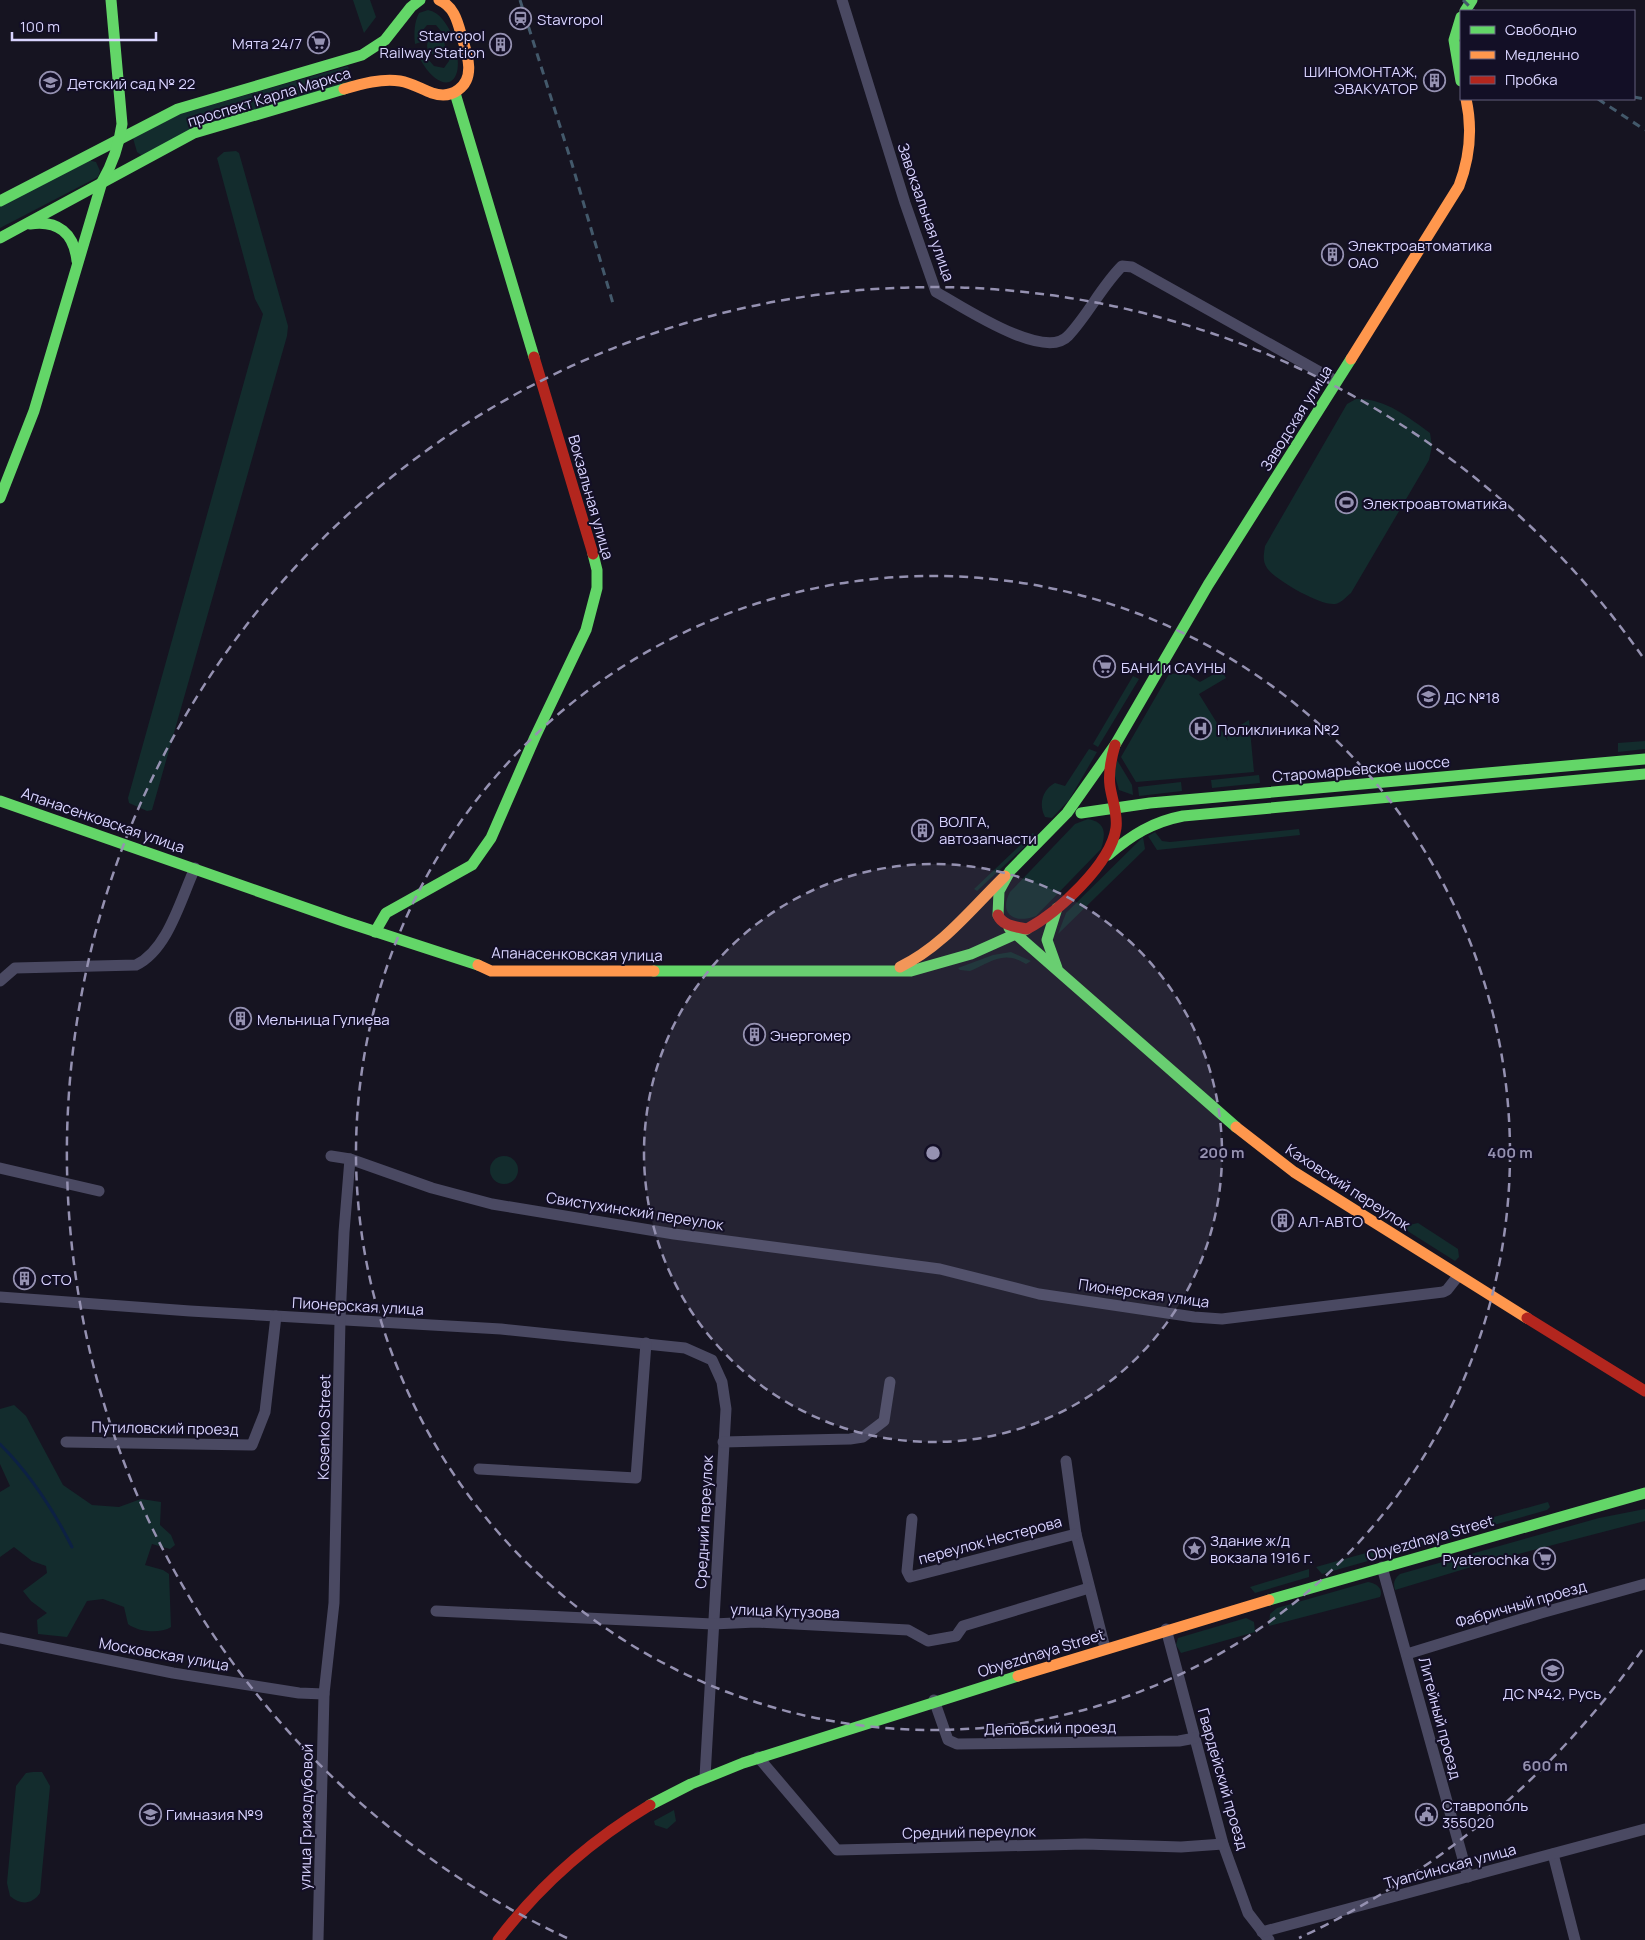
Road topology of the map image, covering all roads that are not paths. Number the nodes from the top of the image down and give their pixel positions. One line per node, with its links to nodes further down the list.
1 (111, 0): 9 (main road)
2 (420, 0): 9 (main road, проспект Карла Маркса)
3 (439, 0): 7 (main road)
4 (842, 0): 15 (street, Завокзальная улица)
5 (1460, 19): 6 (main road)
6 (1460, 76)
7 (455, 93): 10 (main road, проспект Карла Маркса); 33 (main road, Вокзальная улица)
8 (1466, 100): 15 (main road, Заводская улица)
9 (120, 140): 10 (main road); 11 (main road, проспект Карла Маркса)
10 (102, 182): 12 (main road, проспект Карла Маркса); 14 (main road)
11 (0, 201)
12 (23, 226): 13 (main road, проспект Карла Маркса); 14 (main road)
13 (0, 238)
14 (76, 272): 16 (main road)
15 (1336, 381): 17 (main road, Заводская улица)
16 (0, 498)
17 (1115, 745): 20 (main road); 25 (main road)
18 (1645, 759): 22 (main road, Старомарьевское шоссе)
19 (1645, 774): 27 (main road, Старомарьевское шоссе)
20 (1109, 780): 22 (main road); 23 (main road)
21 (0, 801): 28 (main road, Апанасенковская улица)
22 (1137, 804): 23 (main road, Старомарьевское шоссе)
23 (1114, 807): 24 (main road, Старомарьевское шоссе); 26 (main road)
24 (1080, 813): 25 (main road, Старомарьевское шоссе); 26 (main road)
25 (1049, 832): 29 (main road)
26 (1111, 843): 27 (main road)
27 (1098, 864): 30 (main road)
28 (196, 868): 33 (main road, Апанасенковская улица); 39 (street, Апанасенковская улица)
29 (1010, 871): 31 (main road); 37 (main road)
30 (1057, 908): 32 (main road); 38 (main road)
31 (1000, 920): 32 (main road); 34 (main road)
32 (1027, 929): 34 (main road)
33 (375, 932): 37 (main road, Апанасенковская улица)
34 (1015, 935): 35 (main road); 36 (main road)
35 (985, 949): 36 (main road); 37 (main road)
36 (1039, 956): 38 (main road)
37 (885, 970)
38 (1060, 975): 45 (main road, Каховский переулок)
39 (0, 981)
40 (331, 1156): 41 (street, Свистухинский переулок)
41 (350, 1160): 44 (street, Свистухинский переулок); 48 (street, Kosenko Street)
42 (0, 1168): 43 (street)
43 (99, 1191)
44 (940, 1269): 45 (street, Пионерская улица)
45 (1458, 1276): 52 (main road, Каховский переулок)
46 (0, 1297): 47 (street, Пионерская улица)
47 (276, 1316): 48 (street, Пионерская улица); 53 (street, Путиловский проезд)
48 (340, 1320): 49 (street, Пионерская улица); 69 (street, Kosenko Street)
49 (646, 1343): 50 (street, Пионерская улица); 56 (street)
50 (712, 1360): 54 (street, Средний переулок)
51 (890, 1382): 54 (street)
52 (1645, 1391)
53 (66, 1442)
54 (723, 1442): 64 (street, Средний переулок)
55 (1066, 1461): 59 (street)
56 (479, 1469)
57 (1645, 1493): 60 (main road, Obyezdnaya Street)
58 (912, 1519): 59 (street, переулок Нестерова)
59 (1076, 1534): 62 (street)
60 (1382, 1567): 65 (main road, Obyezdnaya Street); 68 (street, Литейный проезд)
61 (1645, 1584): 68 (street, Фабричный проезд)
62 (1089, 1588): 64 (street, улица Кутузова); 67 (street)
63 (436, 1611): 64 (street, улица Кутузова)
64 (713, 1624): 73 (street, Средний переулок)
65 (1166, 1629): 67 (main road, Obyezdnaya Street); 71 (street, Гвардейский проезд)
66 (0, 1638): 69 (street, Московская улица)
67 (1105, 1648): 70 (main road, Obyezdnaya Street)
68 (1407, 1654): 77 (street, Литейный проезд)
69 (324, 1694): 79 (street, улица Гризодубовой)
70 (934, 1700): 71 (street, Деповский проезд); 72 (main road, Obyezdnaya Street)
71 (1195, 1738): 75 (street, Гвардейский проезд)
72 (758, 1757): 73 (main road, Obyezdnaya Street); 75 (street, Средний переулок)
73 (705, 1777): 80 (main road, Obyezdnaya Street)
74 (1645, 1829): 76 (street, Туапсинская улица)
75 (1223, 1844): 78 (street, Гвардейский проезд)
76 (1553, 1854): 77 (street, Туапсинская улица); 81 (street)
77 (1468, 1877): 78 (street, Туапсинская улица)
78 (1266, 1936)
79 (318, 1940)
80 (498, 1940)
81 (1575, 1940)

